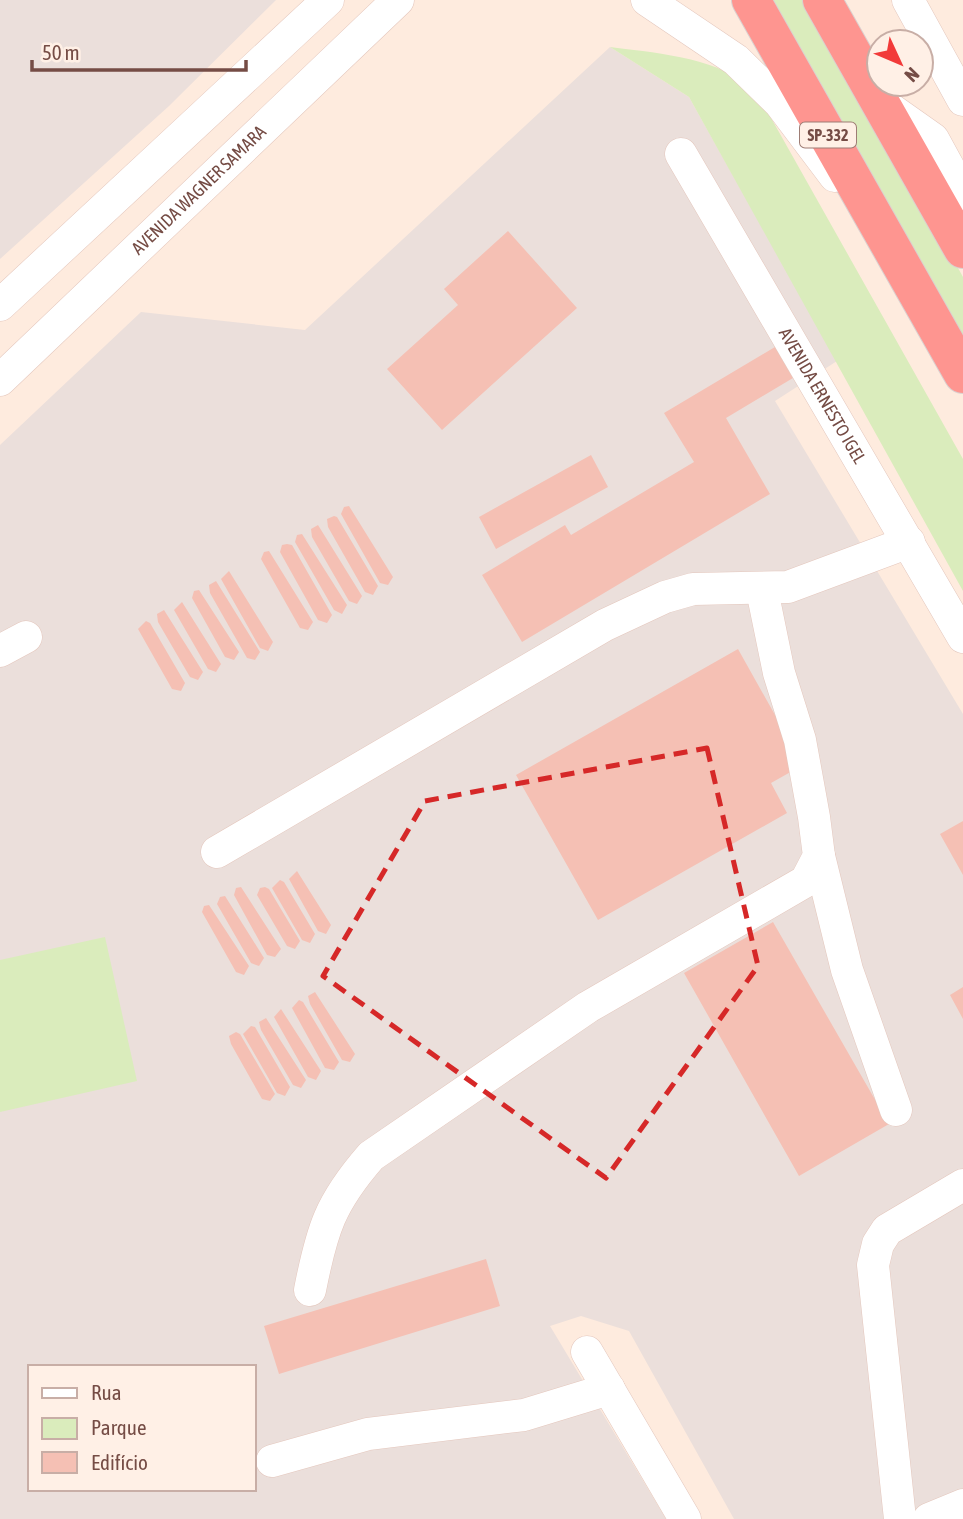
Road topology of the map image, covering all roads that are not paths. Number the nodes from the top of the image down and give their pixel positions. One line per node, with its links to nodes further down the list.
1 (328, 0): 13 (street)
2 (398, 0): 15 (street, AVENIDA WAGNER SAMARA)
3 (647, 0): 12 (street)
4 (751, 0): 12 (highway, SP-332)
5 (822, 0): 8 (highway)
6 (908, 0): 7 (street)
7 (963, 100)
8 (880, 102): 10 (street); 11 (highway)
9 (681, 154): 16 (street, AVENIDA ERNESTO IGEL)
10 (963, 194)
11 (963, 248)
12 (904, 269): 14 (highway, SP-332)
13 (0, 305)
14 (963, 374)
15 (0, 380)
16 (909, 542): 17 (street); 18 (street, AVENIDA ERNESTO IGEL)
17 (762, 590): 19 (street); 20 (street)
18 (963, 637)
19 (217, 852)
20 (819, 856): 21 (street); 23 (street)
21 (896, 1110)
22 (963, 1185): 29 (street)
23 (310, 1290)
24 (587, 1352): 25 (street)
25 (609, 1389): 26 (street); 28 (street)
26 (272, 1461)
27 (963, 1505): 30 (street)
28 (685, 1519)
29 (900, 1519)
30 (929, 1519)

